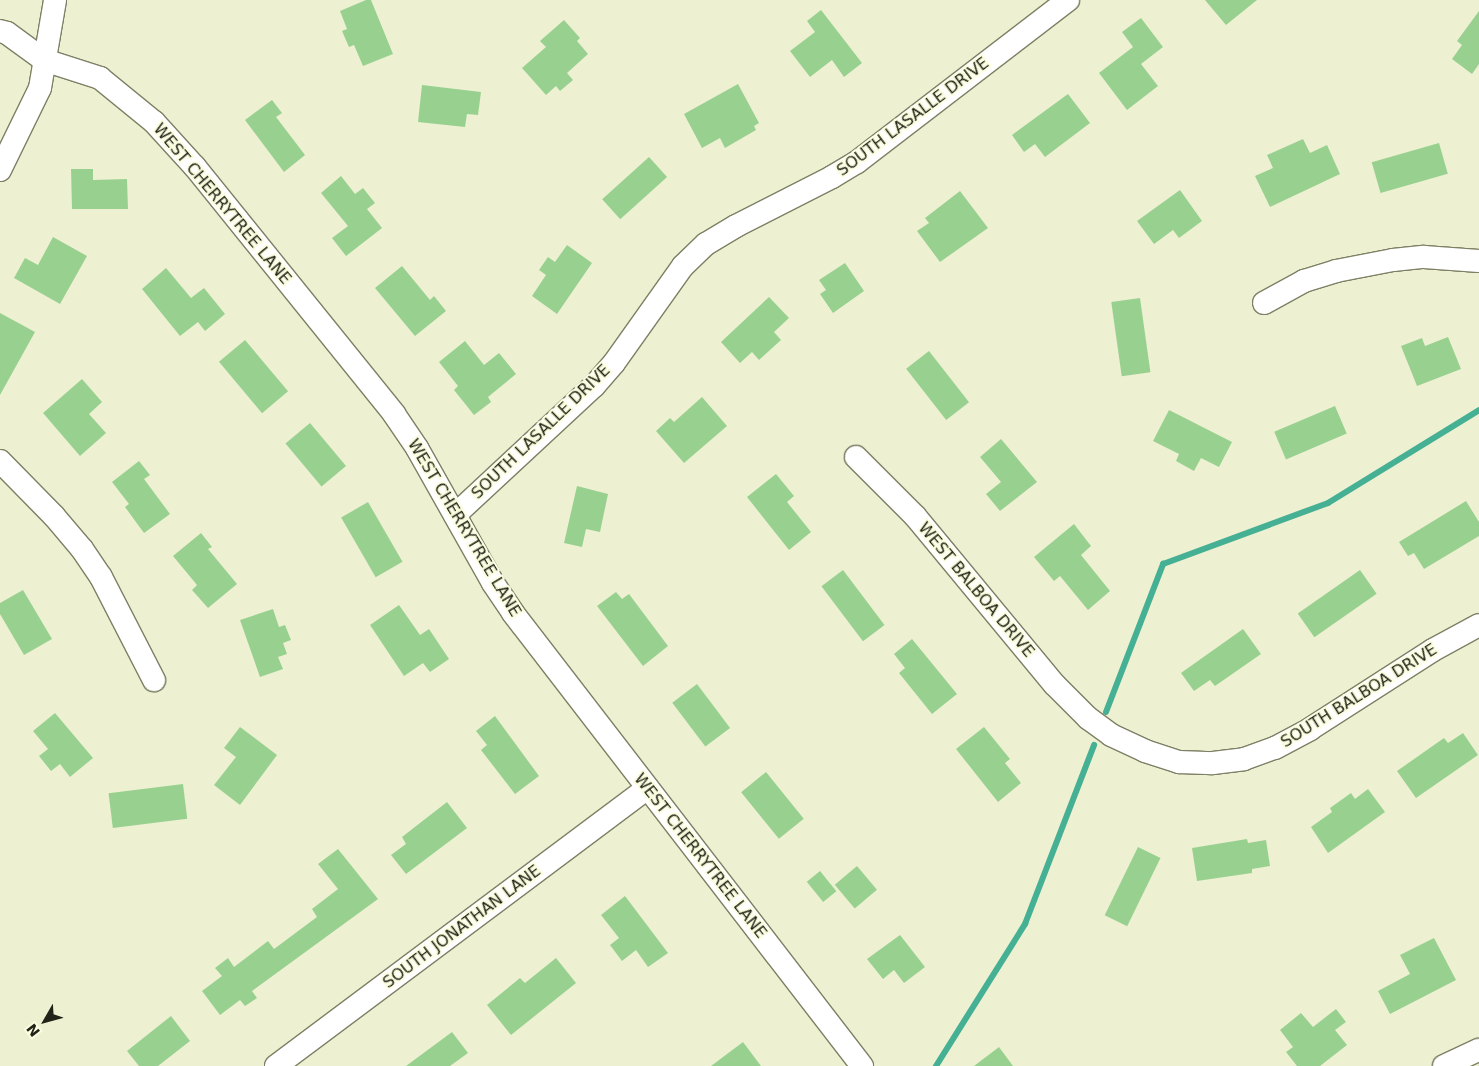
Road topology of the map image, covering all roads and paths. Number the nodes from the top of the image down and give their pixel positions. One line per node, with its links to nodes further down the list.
1 (55, 0): 4 (street)
2 (1068, 0): 10 (street, SOUTH LASALLE DRIVE)
3 (0, 31): 4 (street, WEST CHERRYTREE LANE)
4 (44, 60): 5 (street); 10 (street, WEST CHERRYTREE LANE)
5 (0, 170)
6 (1479, 261): 7 (street)
7 (1264, 303)
8 (856, 457): 13 (street, WEST BALBOA DRIVE)
9 (0, 461): 12 (street)
10 (455, 515): 14 (street, WEST CHERRYTREE LANE)
11 (1479, 625): 13 (street, SOUTH BALBOA DRIVE)
12 (154, 680)
13 (1095, 724)
14 (648, 788): 16 (street, SOUTH JONATHAN LANE); 17 (street, WEST CHERRYTREE LANE)
15 (1479, 1050): 18 (street)
16 (276, 1066)
17 (862, 1066)
18 (1444, 1066)

